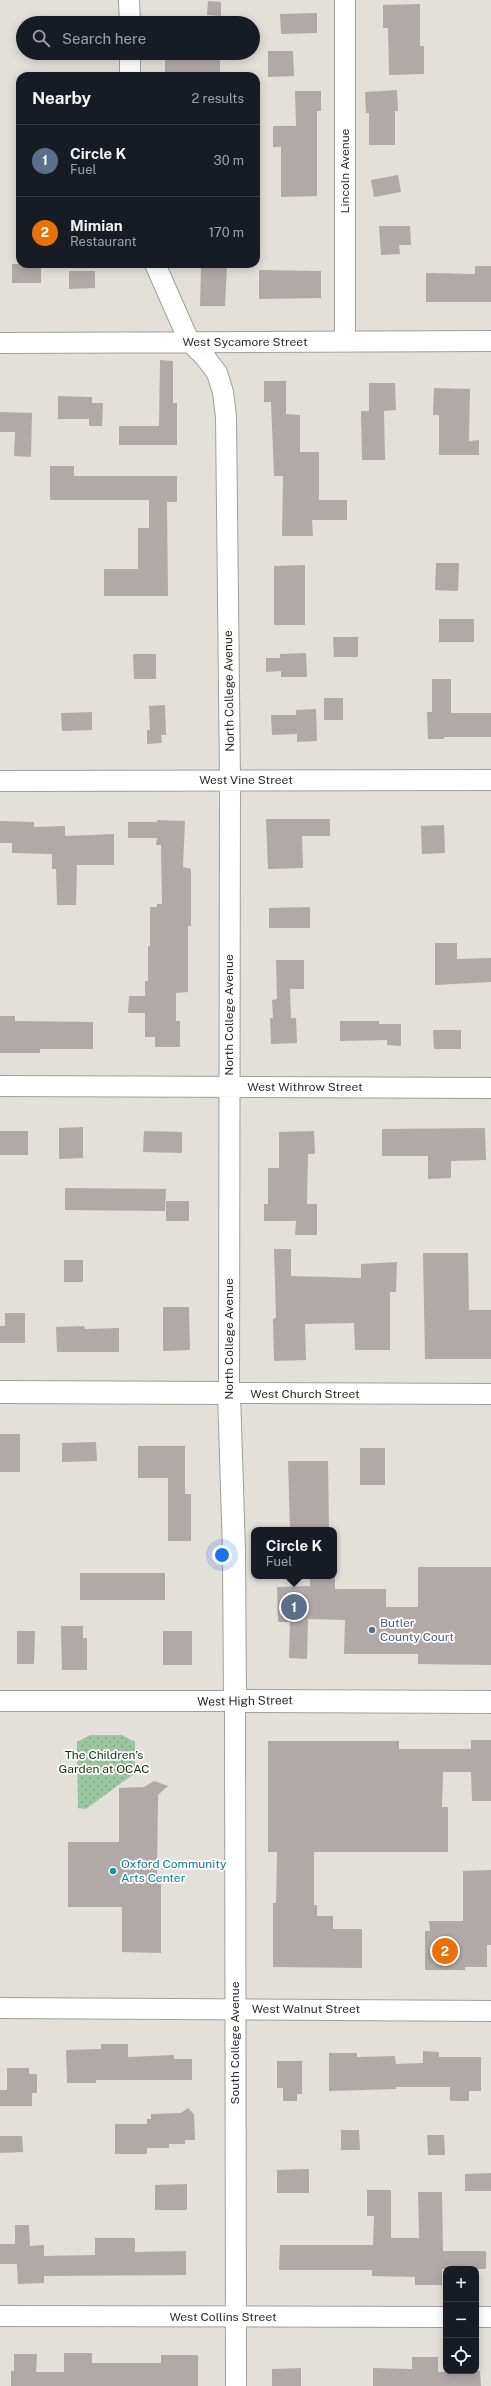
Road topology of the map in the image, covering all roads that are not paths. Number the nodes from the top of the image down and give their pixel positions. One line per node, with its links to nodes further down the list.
1 (130, 0): 3 (street)
2 (345, 0): 7 (street, Lincoln Avenue)
3 (130, 16)
4 (130, 60): 5 (street)
5 (130, 72)
6 (157, 268): 9 (street)
7 (345, 341): 8 (street, West Sycamore Street); 9 (street, West Sycamore Street)
8 (491, 341)
9 (189, 342): 10 (street, West Sycamore Street); 12 (street, North College Avenue)
10 (0, 343)
11 (0, 780): 12 (street, West Vine Street)
12 (230, 780): 13 (street, West Vine Street); 15 (street, North College Avenue)
13 (491, 780)
14 (0, 1086): 15 (street, West Withrow Street)
15 (228, 1086): 16 (street, West Withrow Street); 18 (street, North College Avenue)
16 (491, 1088)
17 (0, 1392): 18 (highway, West Church Street)
18 (229, 1393): 19 (street, West Church Street); 21 (highway, North College Avenue)
19 (491, 1394)
20 (0, 1701): 21 (street, West High Street)
21 (235, 1701): 22 (highway, West High Street); 24 (street, South College Avenue)
22 (491, 1702)
23 (0, 2008): 24 (street, West Walnut Street)
24 (235, 2009): 25 (street, West Walnut Street); 27 (street, South College Avenue)
25 (491, 2011)
26 (0, 2316): 27 (street, West Collins Street)
27 (236, 2317): 28 (street, West Collins Street); 31 (street, South College Avenue)
28 (443, 2317)
29 (479, 2317): 30 (street)
30 (491, 2317)
31 (236, 2386)

